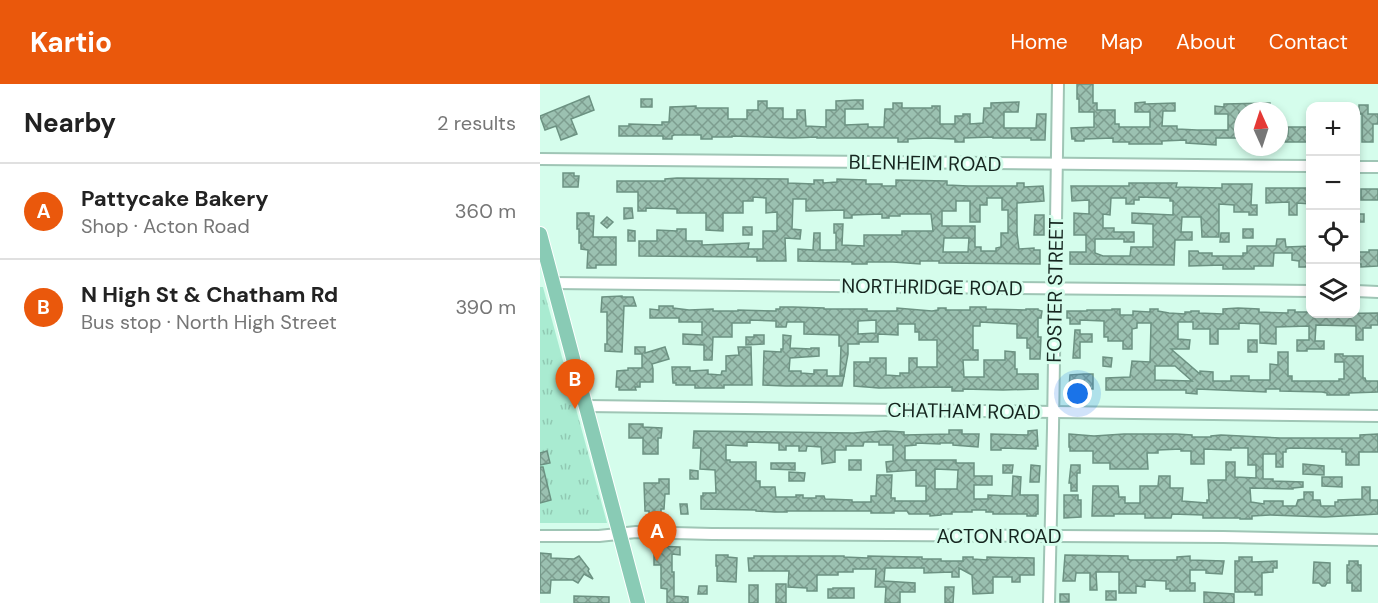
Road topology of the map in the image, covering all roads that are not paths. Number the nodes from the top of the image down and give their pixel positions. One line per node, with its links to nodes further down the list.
1 (1058, 84): 3 (street, FOSTER STREET)
2 (540, 159): 3 (street, BLENHEIM ROAD)
3 (1057, 164): 4 (street, BLENHEIM ROAD); 9 (street, FOSTER STREET)
4 (1306, 166)
5 (1360, 167): 6 (street)
6 (1378, 167)
7 (540, 234): 8 (main road)
8 (553, 283): 9 (street, NORTHRIDGE ROAD); 13 (main road)
9 (1055, 288): 10 (street, NORTHRIDGE ROAD); 14 (street, FOSTER STREET)
10 (1306, 291)
11 (1360, 291): 12 (street)
12 (1378, 292)
13 (586, 406): 14 (street, CHATHAM ROAD); 16 (main road)
14 (1053, 412): 15 (street, CHATHAM ROAD); 18 (street, FOSTER STREET)
15 (1378, 416)
16 (620, 533): 17 (street, ACTON ROAD); 18 (street, ACTON ROAD); 20 (main road)
17 (540, 536)
18 (1051, 537): 19 (street, ACTON ROAD); 21 (street, FOSTER STREET)
19 (1378, 540)
20 (638, 603)
21 (1048, 603)

